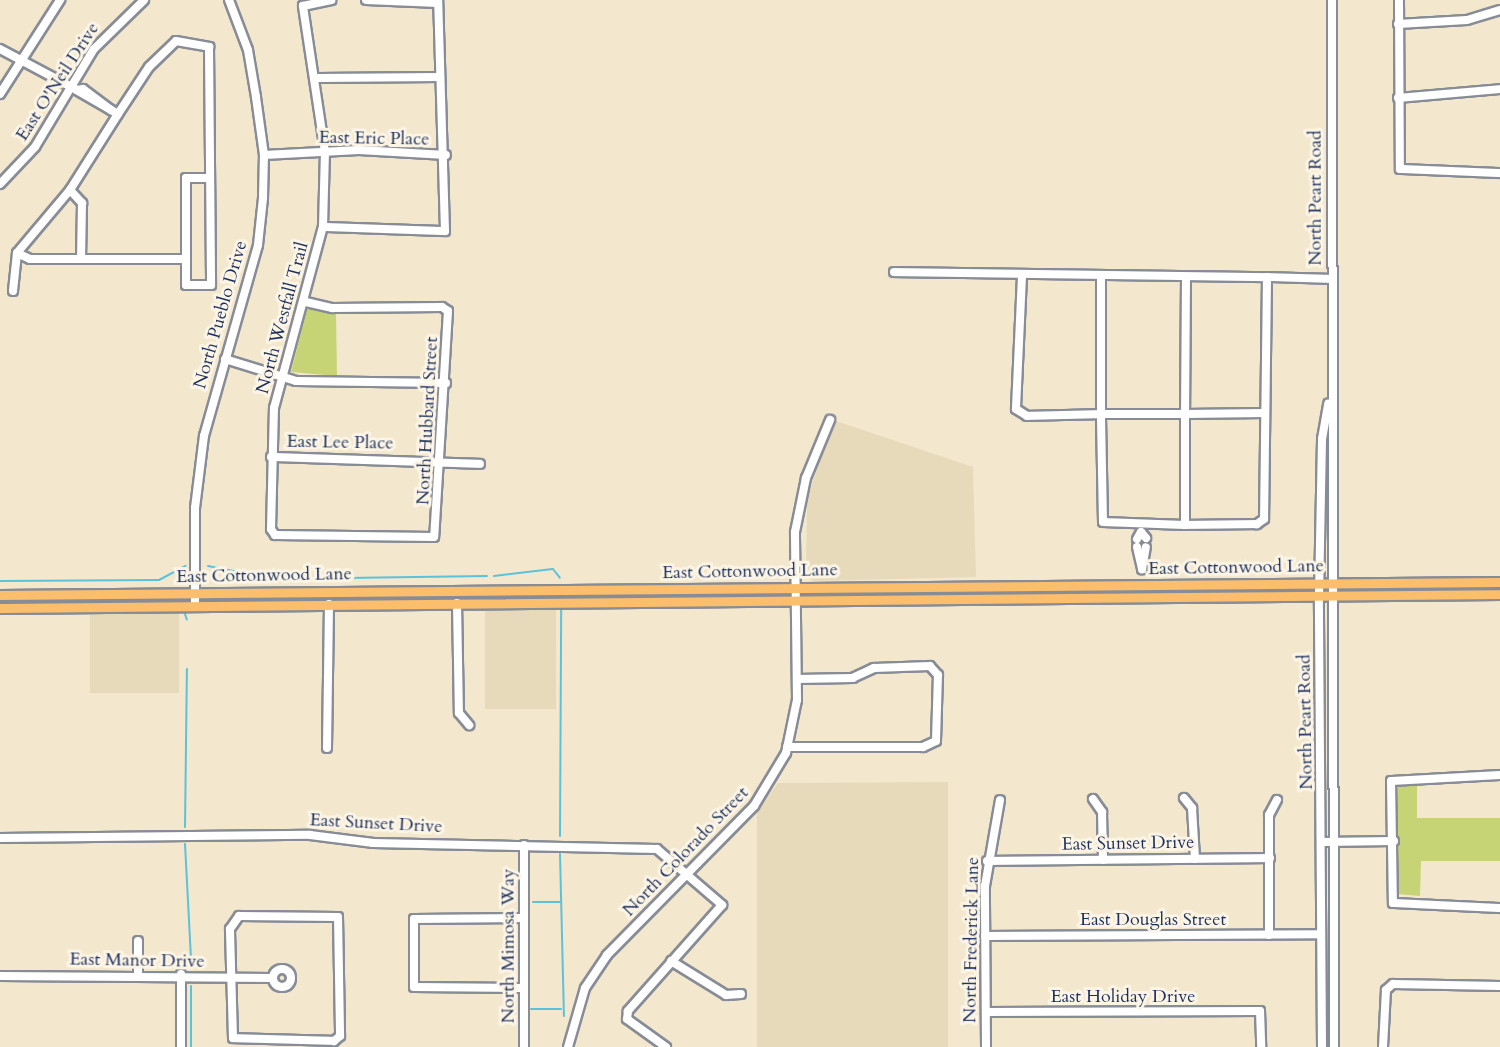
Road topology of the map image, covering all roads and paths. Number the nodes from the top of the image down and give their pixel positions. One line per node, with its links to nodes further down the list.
1 (60, 0): 12 (street)
2 (144, 0): 15 (street, East O'Neil Drive)
3 (229, 0): 22 (street, North Pueblo Drive)
4 (331, 0): 14 (street, North Westfall Trail)
5 (366, 0): 8 (street)
6 (1332, 0): 36 (street, North Peart Road)
7 (1399, 0): 10 (street)
8 (438, 1): 13 (street)
9 (1500, 10): 10 (street)
10 (1398, 24): 18 (street)
11 (0, 48): 12 (street)
12 (20, 58): 15 (street); 17 (street)
13 (440, 76): 14 (street); 21 (street)
14 (318, 78): 20 (street, North Westfall Trail)
15 (73, 89): 19 (street); 25 (street, East O'Neil Drive)
16 (1500, 89): 18 (street)
17 (0, 94)
18 (1398, 98): 23 (street)
19 (114, 112): 24 (street); 26 (street)
20 (325, 152): 21 (street, East Eric Place); 22 (street, East Eric Place); 27 (street, North Westfall Trail)
21 (446, 155): 27 (street)
22 (264, 156): 39 (street, North Pueblo Drive)
23 (1500, 173)
24 (210, 178): 30 (street); 30 (street)
25 (0, 184)
26 (70, 190): 28 (street); 29 (street)
27 (323, 227): 38 (street, North Westfall Trail)
28 (18, 253): 29 (street); 37 (street)
29 (81, 259): 30 (street)
30 (186, 259)
31 (894, 272): 32 (street)
32 (1022, 276): 33 (street); 44 (street)
33 (1101, 276): 34 (street); 44 (street)
34 (1186, 277): 35 (street); 45 (street)
35 (1267, 277): 36 (street); 43 (street)
36 (1330, 279): 42 (street, North Peart Road)
37 (13, 291)
38 (306, 302): 40 (street, North Westfall Trail); 41 (street, North Hubbard Street)
39 (225, 359): 40 (street); 58 (street, North Pueblo Drive)
40 (284, 377): 41 (street); 47 (street, North Westfall Trail)
41 (446, 383): 48 (street, North Hubbard Street)
42 (1329, 397): 54 (street, North Peart Road); 55 (street, North Peart Road)
43 (1265, 413): 45 (street); 50 (street)
44 (1101, 414): 45 (street); 52 (street)
45 (1185, 414): 50 (street)
46 (830, 420): 57 (street, North Colorado Street)
47 (271, 457): 48 (street, East Lee Place); 51 (street, North Westfall Trail)
48 (441, 462): 49 (street, East Lee Place); 51 (street, North Hubbard Street)
49 (480, 464)
50 (1185, 525): 52 (street)
51 (434, 537)
52 (1142, 541): 56 (street)
53 (1500, 582): 54 (main road, East Cottonwood Lane)
54 (1334, 583): 55 (main road, East Cottonwood Lane); 62 (street, North Peart Road)
55 (1319, 584): 56 (main road, East Cottonwood Lane); 61 (street, North Peart Road)
56 (1142, 586): 57 (main road, East Cottonwood Lane)
57 (796, 588): 58 (main road, East Cottonwood Lane); 63 (street, North Colorado Street)
58 (195, 594): 60 (main road, East Cottonwood Lane); 66 (street, North Pueblo Drive)
59 (1500, 594): 62 (main road, East Cottonwood Lane)
60 (0, 595)
61 (1319, 596): 62 (main road, East Cottonwood Lane); 63 (main road, East Cottonwood Lane); 79 (street, North Peart Road)
62 (1335, 596): 80 (street, North Peart Road)
63 (796, 599): 64 (main road, East Cottonwood Lane); 68 (street, North Colorado Street)
64 (457, 603): 65 (main road, East Cottonwood Lane); 69 (street)
65 (329, 604): 66 (main road, East Cottonwood Lane); 71 (street)
66 (195, 605): 67 (main road, East Cottonwood Lane)
67 (0, 608)
68 (797, 680): 70 (street, North Colorado Street); 70 (street)
69 (469, 725)
70 (787, 747): 86 (street, North Colorado Street)
71 (327, 748)
72 (1500, 775): 78 (street)
73 (1184, 798): 83 (street)
74 (1093, 799): 84 (street)
75 (1000, 800): 85 (street, North Frederick Lane)
76 (1277, 800): 82 (street)
77 (0, 838): 81 (street, East Sunset Drive)
78 (1394, 841): 80 (street); 87 (street)
79 (1322, 842): 80 (street); 89 (street, North Peart Road)
80 (1334, 842): 110 (street, North Peart Road)
81 (524, 845): 86 (street, East Sunset Drive); 88 (street, North Mimosa Way)
82 (1270, 858): 83 (street, East Sunset Drive); 90 (street)
83 (1195, 859): 84 (street, East Sunset Drive)
84 (1103, 860): 85 (street, East Sunset Drive)
85 (987, 861): 91 (street, North Frederick Lane)
86 (688, 873): 93 (street, East Sunset Drive); 105 (street, North Colorado Street)
87 (1500, 908)
88 (524, 918): 100 (street, North Mimosa Way); 100 (street)
89 (1321, 934): 90 (street, East Douglas Street); 109 (street, North Peart Road)
90 (1269, 935): 91 (street, East Douglas Street)
91 (985, 936): 102 (street, North Frederick Lane)
92 (138, 941): 95 (street)
93 (670, 961): 101 (street); 106 (street)
94 (181, 974): 95 (street, East Manor Drive); 98 (street, East Manor Drive); 103 (street)
95 (138, 975): 96 (street, East Manor Drive)
96 (0, 976)
97 (273, 978): 98 (street, East Manor Drive)
98 (230, 979): 98 (street)
99 (1500, 986): 111 (street)
100 (524, 988): 104 (street, North Mimosa Way)
101 (741, 994)
102 (986, 1012): 107 (street, North Frederick Lane); 108 (street, East Holiday Drive)
103 (181, 1047)
104 (524, 1047)
105 (568, 1047)
106 (666, 1047)
107 (986, 1047)
108 (1261, 1047)
109 (1322, 1047)
110 (1334, 1047)
111 (1383, 1047)

